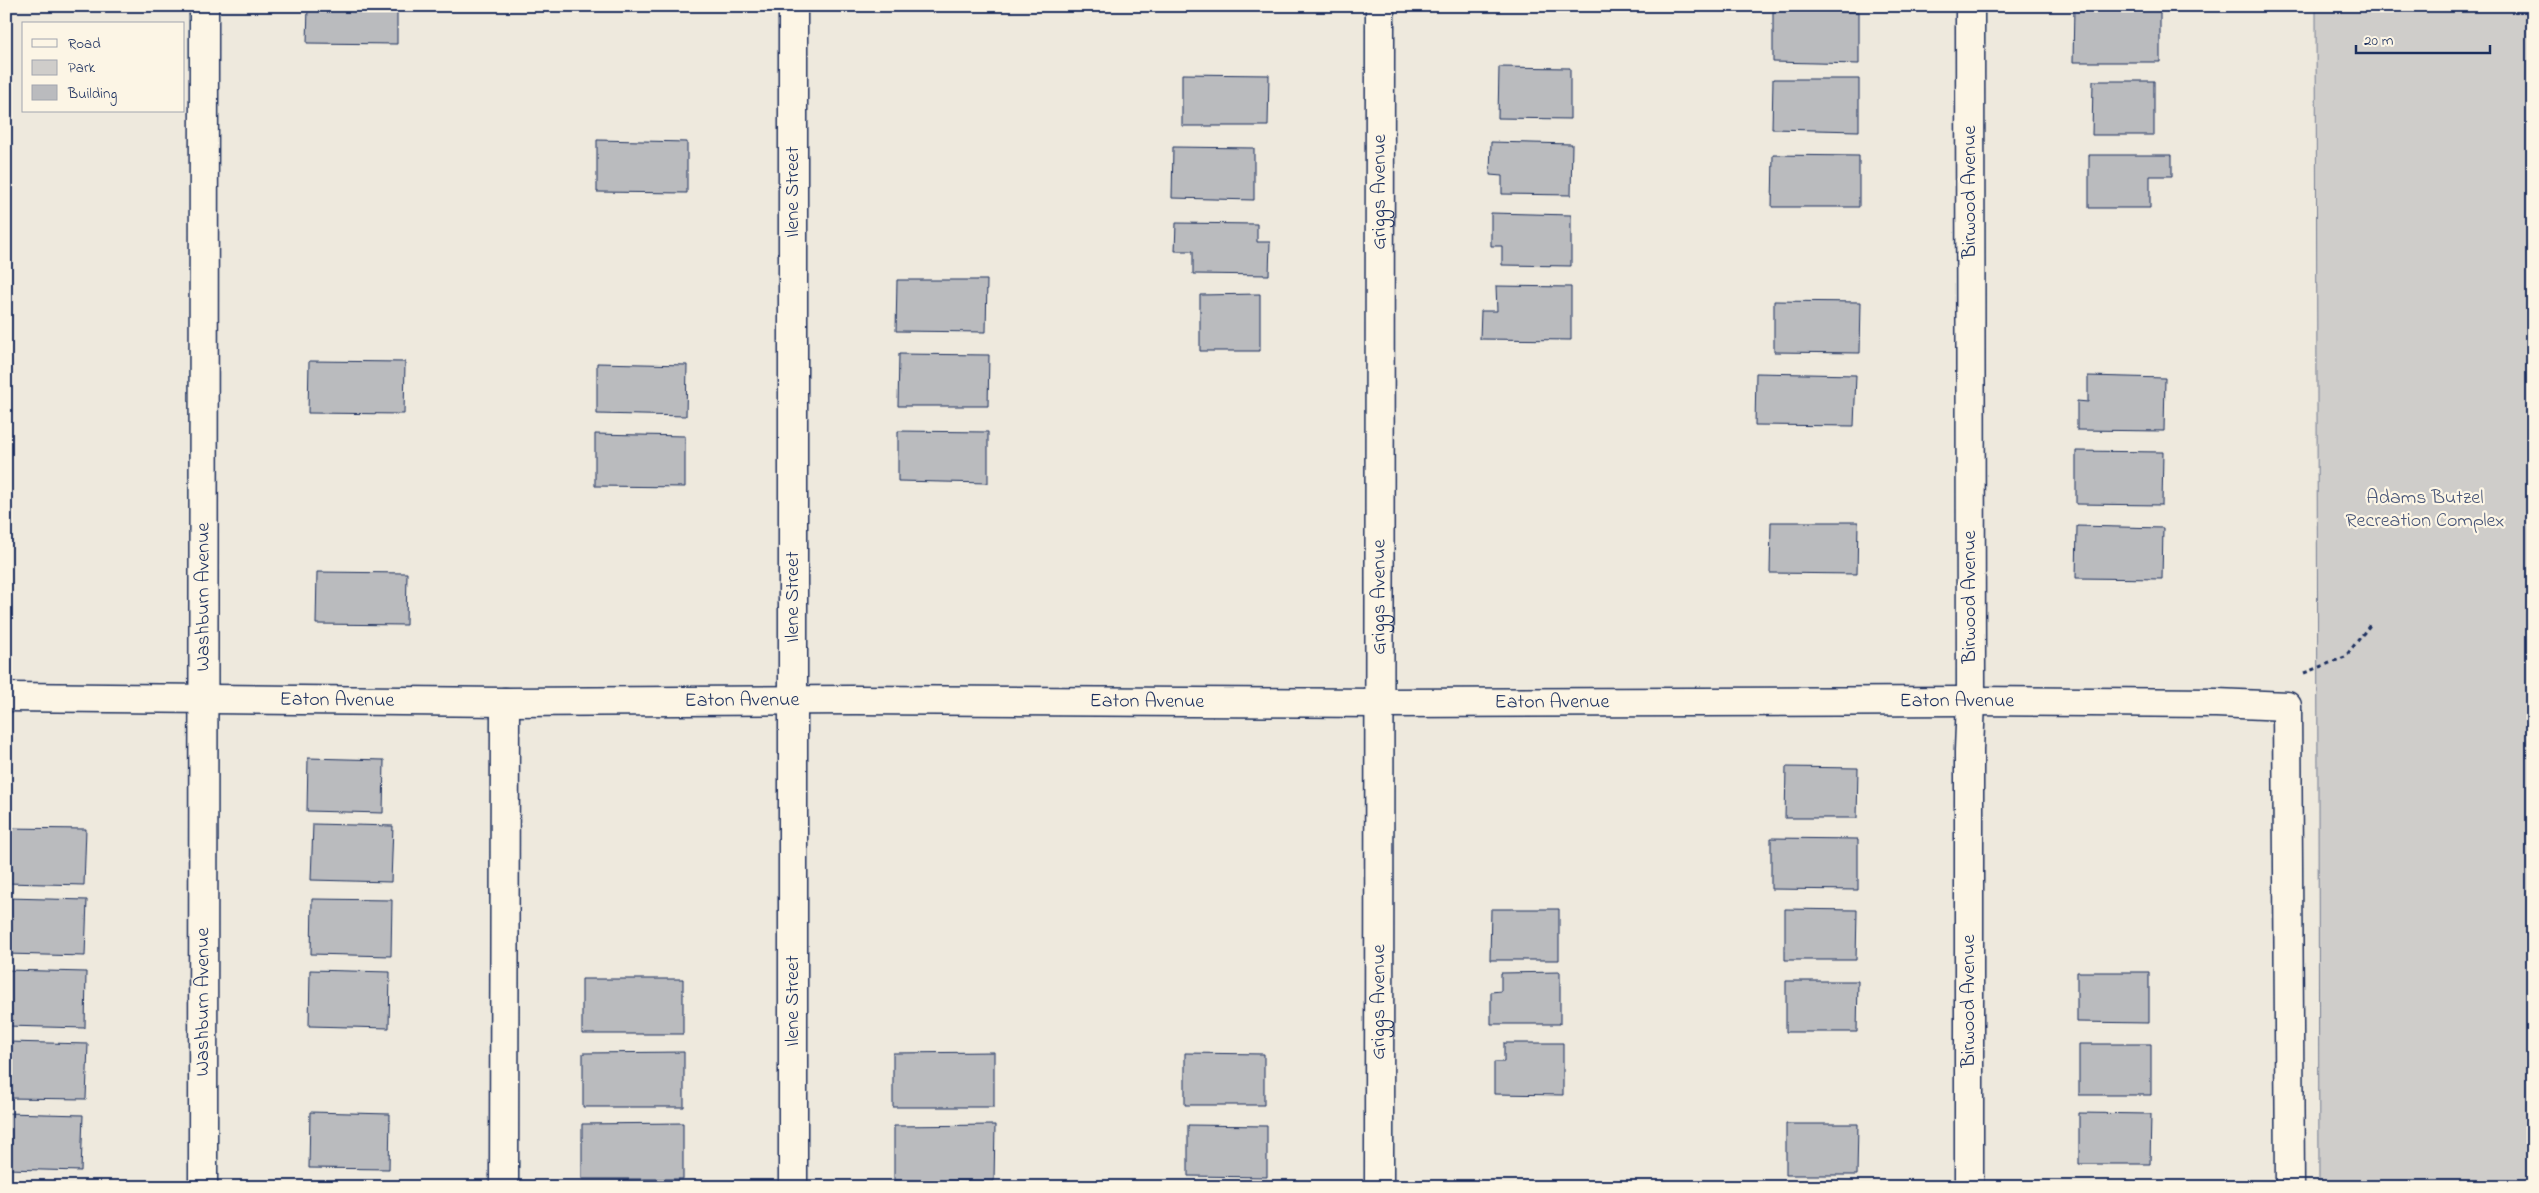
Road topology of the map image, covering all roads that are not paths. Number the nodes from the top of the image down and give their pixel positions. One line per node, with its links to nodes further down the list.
1 (204, 6): 6 (street, Washburn Avenue)
2 (793, 6): 7 (street, Ilene Street)
3 (1380, 6): 10 (street, Griggs Avenue)
4 (1970, 6): 8 (street, Birwood Avenue)
5 (6, 697): 6 (street, Eaton Avenue)
6 (203, 699): 9 (street, Eaton Avenue); 11 (street, Washburn Avenue)
7 (793, 700): 9 (street, Eaton Avenue); 10 (street, Eaton Avenue); 13 (street, Ilene Street)
8 (1971, 701): 10 (street, Eaton Avenue); 15 (street, Birwood Avenue); 16 (street, Eaton Avenue)
9 (505, 702): 12 (street)
10 (1380, 703): 14 (street, Griggs Avenue)
11 (203, 1187)
12 (504, 1187)
13 (793, 1187)
14 (1379, 1187)
15 (1968, 1187)
16 (2290, 1187)

